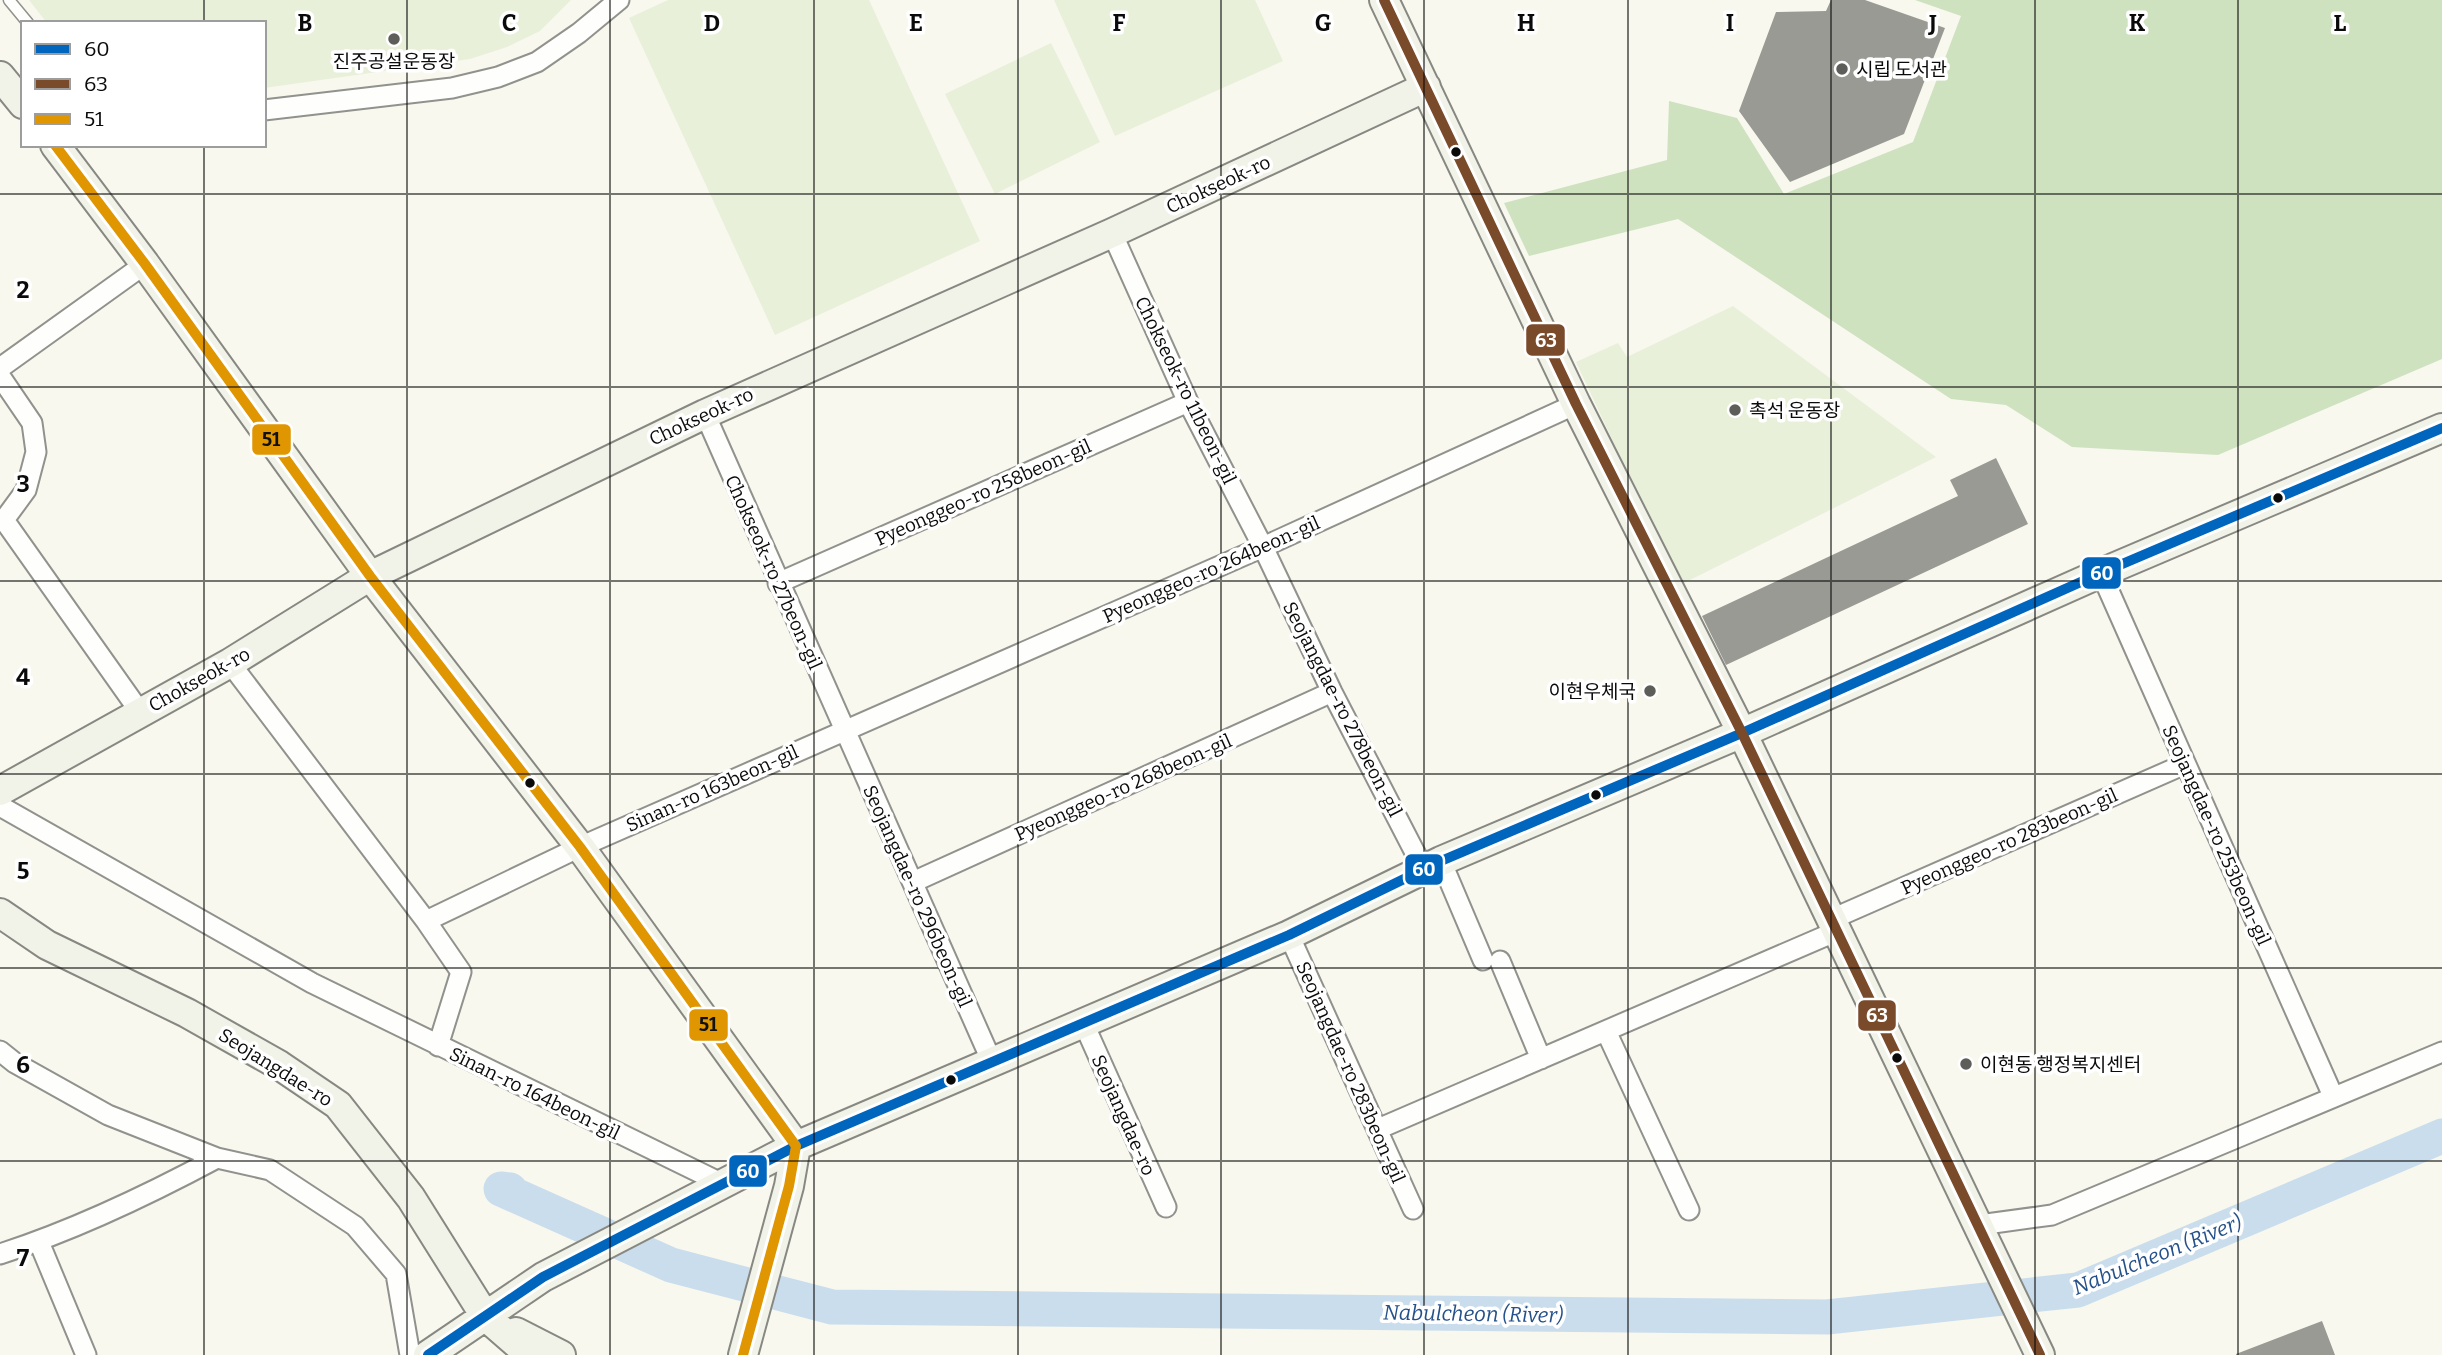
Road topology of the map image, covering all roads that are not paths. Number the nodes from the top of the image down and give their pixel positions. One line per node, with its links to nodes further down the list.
1 (9, 0): 4 (lane)
2 (619, 0): 8 (street)
3 (1384, 0): 6 (street)
4 (26, 21)
5 (0, 76): 7 (street)
6 (1426, 87): 10 (street, Chokseok-ro); 15 (street)
7 (21, 102)
8 (266, 110)
9 (57, 147): 11 (street)
10 (1112, 233): 14 (street, Chokseok-ro 11beon-gil); 16 (street, Chokseok-ro)
11 (145, 264): 12 (street); 21 (street)
12 (0, 368)
13 (0, 376): 18 (street)
14 (1188, 402): 19 (street, Chokseok-ro 11beon-gil); 22 (street, Pyeonggeo-ro 258beon-gil)
15 (1576, 404): 19 (street, Pyeonggeo-ro 264beon-gil); 27 (street)
16 (705, 414): 21 (street, Chokseok-ro); 22 (street, Chokseok-ro 27beon-gil)
17 (2442, 428): 20 (street)
18 (2, 521): 25 (street)
19 (1263, 547): 24 (street, Seojangdae-ro 278beon-gil); 26 (street, Pyeonggeo-ro 264beon-gil)
20 (2101, 573): 27 (street); 28 (street, Seojangdae-ro 253beon-gil)
21 (370, 576): 23 (street, Chokseok-ro); 31 (street)
22 (778, 583): 26 (street, Chokseok-ro 27beon-gil)
23 (230, 663): 25 (street, Chokseok-ro); 35 (street, Sinan-ro 164beon-gil)
24 (1332, 692): 32 (street, Seojangdae-ro 278beon-gil); 33 (street, Pyeonggeo-ro 268beon-gil)
25 (139, 712): 29 (street, Chokseok-ro)
26 (844, 730): 31 (street, Sinan-ro 163beon-gil); 33 (street, Seojangdae-ro 296beon-gil)
27 (1742, 733): 32 (street); 36 (street)
28 (2185, 764): 36 (street, Pyeonggeo-ro 283beon-gil); 45 (street, Seojangdae-ro 253beon-gil)
29 (0, 791)
30 (0, 806): 40 (street)
31 (580, 847): 35 (street); 47 (street)
32 (1433, 866): 37 (street); 43 (street)
33 (913, 882): 44 (street, Seojangdae-ro 296beon-gil)
34 (0, 913): 56 (street, Seojangdae-ro)
35 (426, 921): 40 (street, Sinan-ro 164beon-gil)
36 (1835, 925): 39 (street, Pyeonggeo-ro 283beon-gil); 53 (street)
37 (1289, 935): 38 (street); 46 (street, Seojangdae-ro 283beon-gil)
38 (1083, 1023): 44 (street); 50 (street, Seojangdae-ro)
39 (1606, 1031): 43 (street, Pyeonggeo-ro 283beon-gil); 52 (street)
40 (438, 1046): 49 (street, Sinan-ro 164beon-gil)
41 (0, 1051): 48 (street)
42 (2442, 1052): 45 (street)
43 (1541, 1059): 46 (street, Pyeonggeo-ro 283beon-gil)
44 (992, 1062): 47 (street)
45 (2333, 1096): 53 (street)
46 (1378, 1129): 51 (street, Seojangdae-ro 283beon-gil)
47 (796, 1146): 49 (street); 62 (street)
48 (217, 1158): 54 (street); 58 (street)
49 (721, 1183): 56 (street)
50 (1166, 1208)
51 (1413, 1209)
52 (1689, 1210)
53 (1985, 1237): 63 (street)
54 (39, 1242): 55 (street); 57 (street)
55 (0, 1254)
56 (485, 1317): 59 (street); 60 (street); 61 (street)
57 (86, 1355)
58 (410, 1355)
59 (428, 1355)
60 (530, 1355)
61 (561, 1355)
62 (743, 1355)
63 (2040, 1355)

